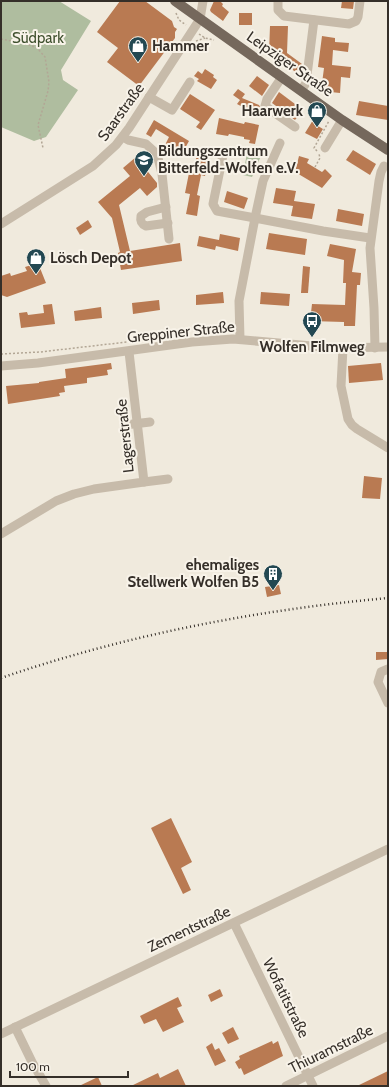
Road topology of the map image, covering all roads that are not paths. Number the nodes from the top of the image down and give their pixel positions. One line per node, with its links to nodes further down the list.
1 (203, 1): 5 (street)
2 (278, 1): 6 (street)
3 (360, 1): 6 (street)
4 (175, 5): 5 (main road, Leipziger Straße)
5 (200, 19): 7 (main road, Leipziger Straße); 10 (street, Saarstraße)
6 (314, 20): 9 (street)
7 (282, 77): 9 (main road, Leipziger Straße); 12 (street)
8 (190, 82): 10 (street)
9 (301, 91): 11 (main road, Leipziger Straße)
10 (149, 97): 13 (street, Saarstraße)
11 (342, 120): 15 (street); 16 (main road, Leipziger Straße)
12 (295, 127)
13 (123, 136): 19 (street); 22 (street, Saarstraße)
14 (280, 143): 20 (street)
15 (325, 148)
16 (388, 150)
17 (223, 155): 20 (street)
18 (384, 166): 23 (street)
19 (166, 207): 21 (street); 21 (street)
20 (255, 218): 23 (street); 25 (street)
21 (168, 223): 24 (street)
22 (1, 224)
23 (370, 238): 28 (street)
24 (169, 239)
25 (240, 339): 27 (street, Greppiner Straße); 29 (street, Greppiner Straße)
26 (388, 347): 28 (street, Greppiner Straße)
27 (342, 348): 28 (street, Greppiner Straße); 34 (street)
28 (375, 348)
29 (129, 352): 30 (street, Greppiner Straße); 32 (street, Lagerstraße)
30 (1, 366)
31 (150, 422): 32 (street)
32 (138, 424): 33 (street); 36 (street, Lagerstraße)
33 (125, 425)
34 (388, 448)
35 (168, 479): 36 (street)
36 (144, 482): 37 (street, Lagerstraße)
37 (1, 534)
38 (388, 669): 39 (street)
39 (388, 703)
40 (388, 849): 41 (street, Zementstraße)
41 (234, 923): 42 (street, Zementstraße); 45 (street, Wofatitstraße)
42 (15, 1027): 43 (street, Zementstraße); 46 (street)
43 (1, 1034)
44 (388, 1036): 45 (street, Thiuramstraße)
45 (308, 1075): 47 (street, Thiuramstraße); 48 (street, Wofatitstraße)
46 (46, 1086)
47 (286, 1086)
48 (313, 1086)

